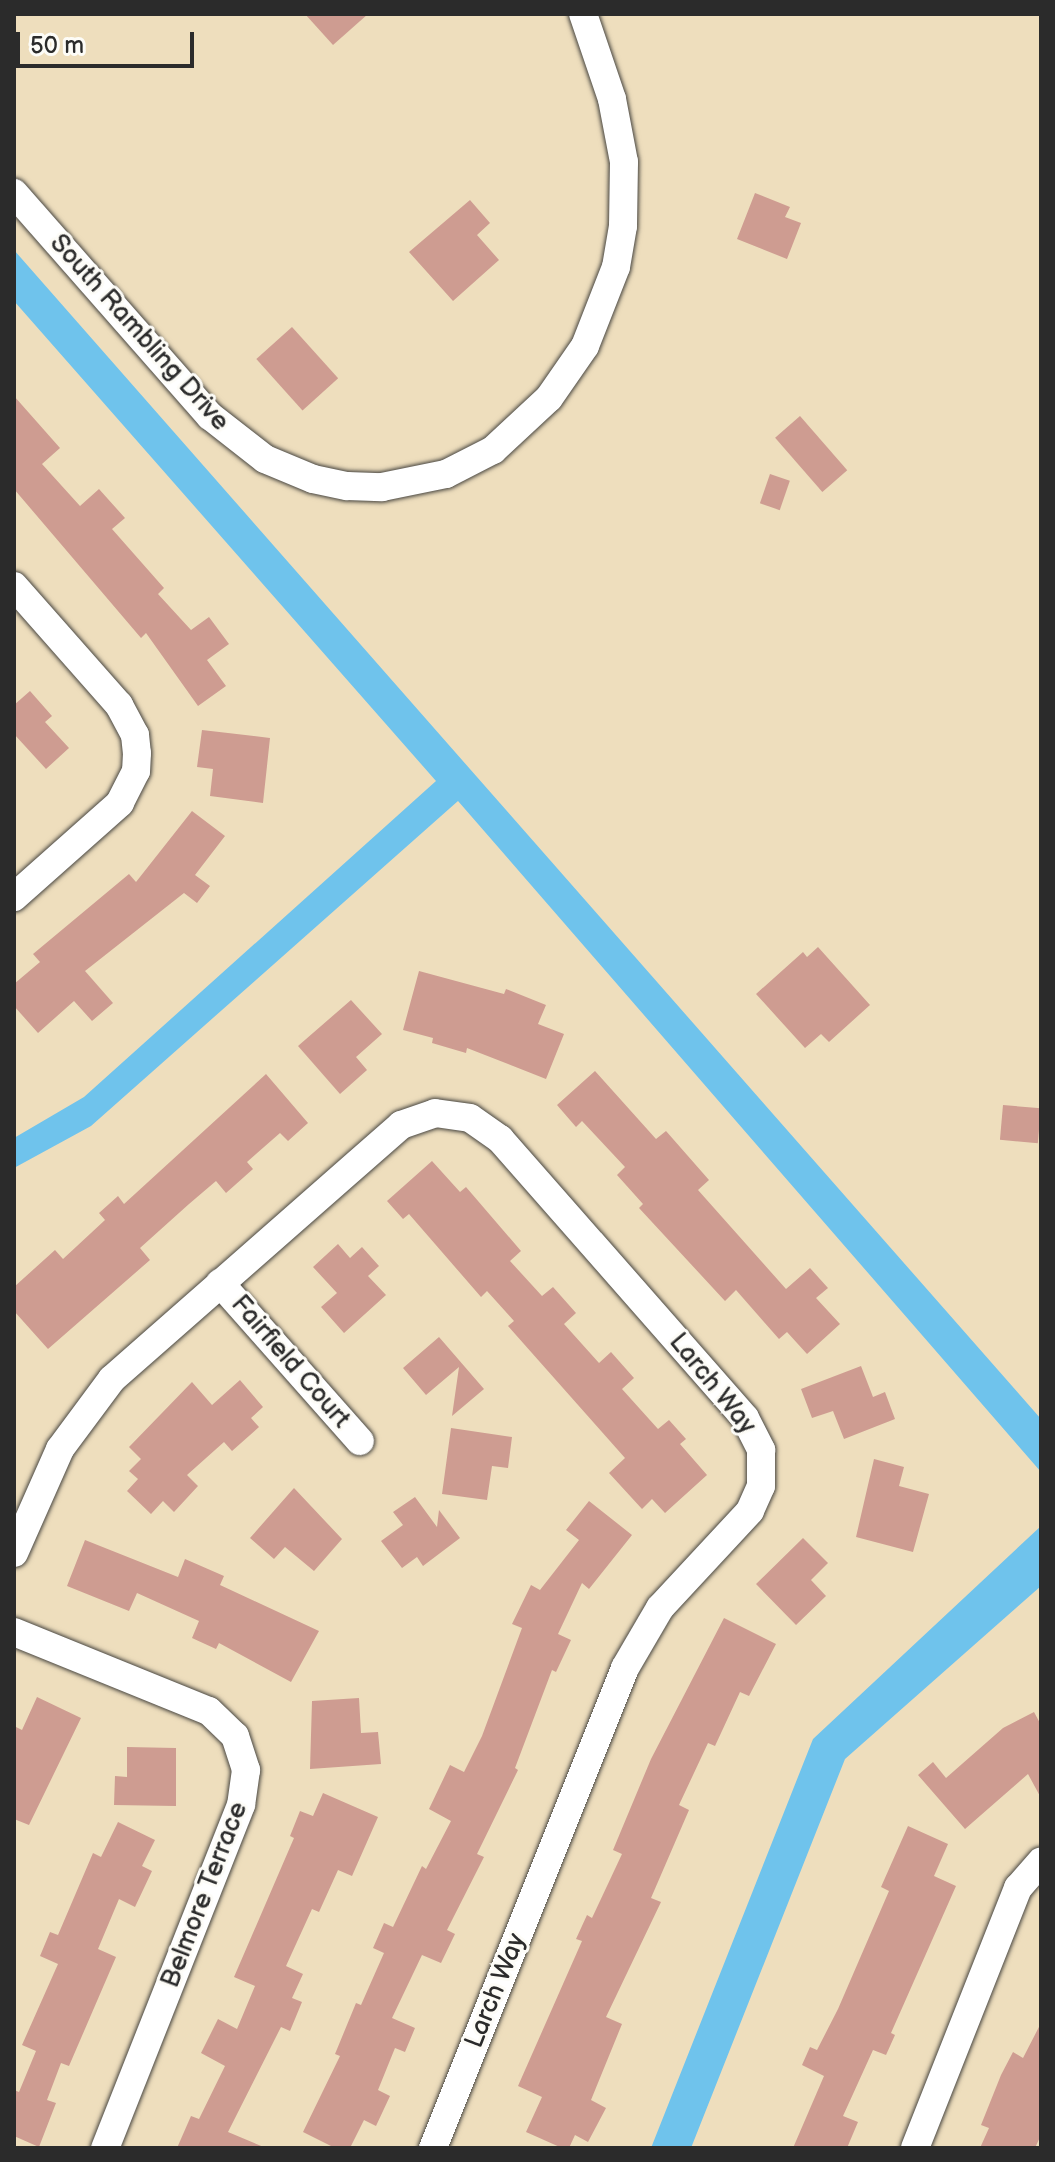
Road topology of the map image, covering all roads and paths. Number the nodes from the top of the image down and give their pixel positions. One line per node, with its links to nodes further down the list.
1 (583, 14): 2 (street, South Rambling Drive)
2 (14, 193)
3 (14, 586): 4 (street)
4 (14, 897)
5 (220, 1283): 6 (street, Fairfield Court); 7 (street, Larch Way); 11 (street, Larch Way)
6 (360, 1441)
7 (14, 1553)
8 (14, 1632): 10 (street, Belmore Terrace)
9 (1041, 1862): 12 (street)
10 (105, 2148)
11 (433, 2148)
12 (915, 2148)

